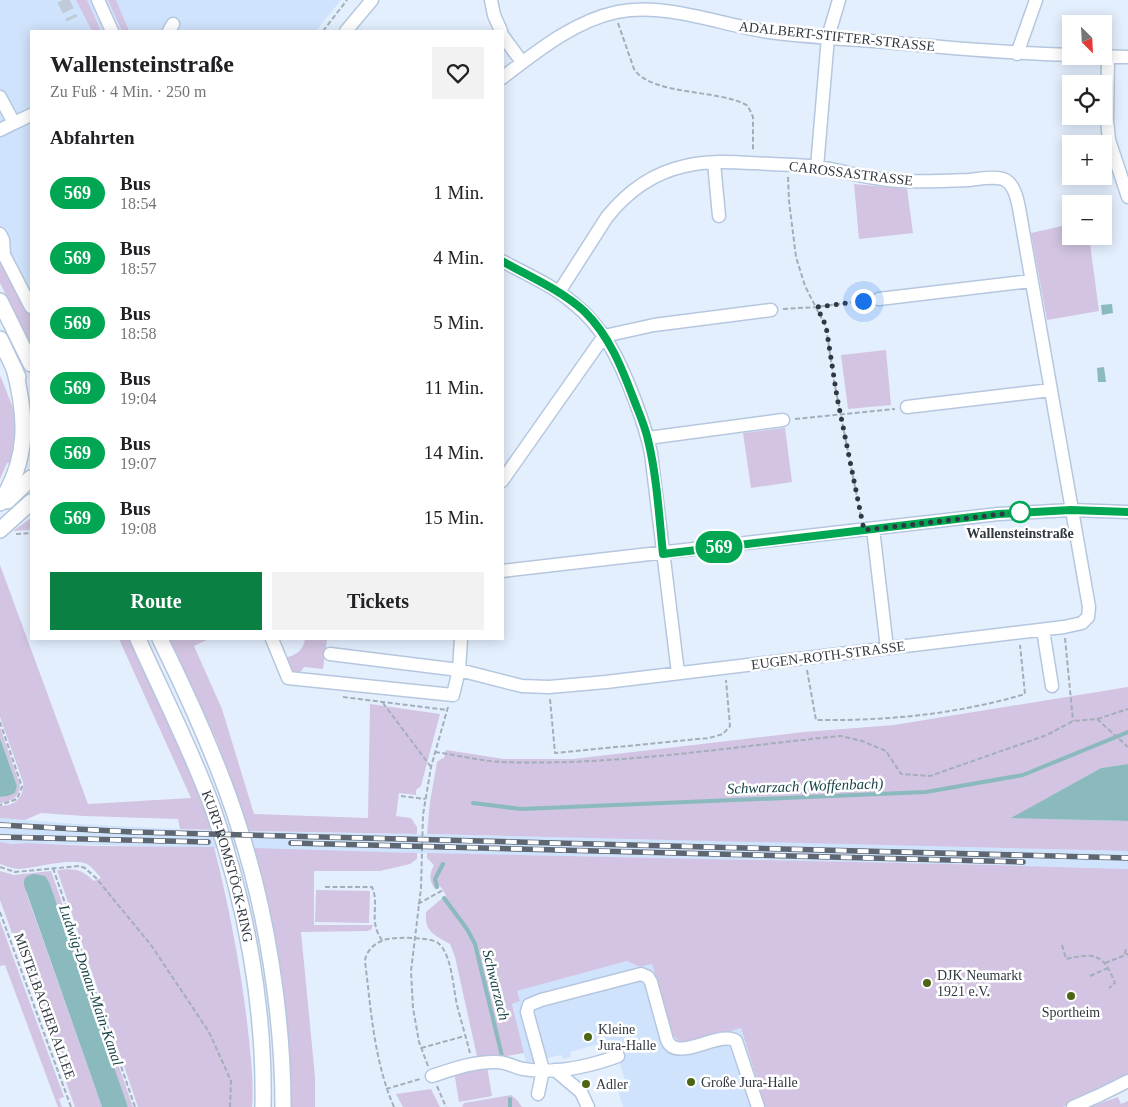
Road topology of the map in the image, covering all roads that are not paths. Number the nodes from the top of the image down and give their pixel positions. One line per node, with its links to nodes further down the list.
1 (98, 0): 7 (street)
2 (372, 0): 8 (street)
3 (491, 0): 9 (street)
4 (839, 0): 11 (street)
5 (1036, 0): 12 (street)
6 (671, 6): 11 (street, ADALBERT-STIFTER-STRASSE); 16 (street, ADALBERT-STIFTER-STRASSE)
7 (112, 30)
8 (347, 30)
9 (501, 30)
10 (504, 36): 16 (street)
11 (828, 37): 12 (street, ADALBERT-STIFTER-STRASSE); 24 (street)
12 (1017, 54): 13 (street, ADALBERT-STIFTER-STRASSE)
13 (1062, 55)
14 (1112, 56): 15 (street)
15 (1128, 57)
16 (522, 62): 18 (street, ADALBERT-STIFTER-STRASSE)
17 (1104, 65): 25 (street)
18 (504, 76)
19 (0, 97): 21 (street)
20 (30, 115): 21 (street)
21 (14, 123): 22 (street)
22 (0, 130)
23 (714, 163): 24 (street, CAROSSASTRASSE); 26 (street); 30 (street, CAROSSASTRASSE)
24 (816, 167): 29 (street, CAROSSASTRASSE)
25 (1128, 197)
26 (719, 216)
27 (0, 234): 33 (street)
28 (504, 262): 30 (street)
29 (1031, 281): 31 (street); 39 (street, CAROSSASTRASSE)
30 (559, 292): 35 (street)
31 (879, 299)
32 (0, 301): 37 (main road)
33 (30, 305)
34 (771, 310): 35 (street)
35 (604, 336): 43 (street); 44 (street)
36 (0, 339): 38 (main road)
37 (30, 362)
38 (14, 368): 40 (main road); 46 (main road)
39 (1051, 390): 41 (street); 49 (street, CAROSSASTRASSE)
40 (30, 404)
41 (907, 407)
42 (783, 420): 43 (street)
43 (648, 438): 54 (street)
44 (504, 477)
45 (30, 479): 48 (main road)
46 (0, 503)
47 (30, 503): 53 (main road)
48 (0, 508)
49 (1071, 510): 50 (street); 52 (street); 56 (street, EUGEN-ROTH-STRASSE)
50 (1128, 512)
51 (30, 514): 53 (main road)
52 (868, 529): 54 (street); 61 (street)
53 (4, 532)
54 (663, 554): 55 (street); 64 (street)
55 (504, 571)
56 (1043, 630): 61 (street, EUGEN-ROTH-STRASSE); 65 (street)
57 (138, 640): 71 (main road, KURT-ROMSTÖCK-RING)
58 (160, 640): 72 (main road, KURT-ROMSTÖCK-RING)
59 (272, 640): 63 (street)
60 (462, 640): 63 (street)
61 (887, 648): 64 (street, EUGEN-ROTH-STRASSE)
62 (330, 654): 63 (street, EUGEN-ROTH-STRASSE)
63 (459, 670): 64 (street, EUGEN-ROTH-STRASSE)
64 (678, 673)
65 (1052, 686)
66 (618, 1056): 67 (street)
67 (549, 1070): 68 (street); 70 (street); 73 (street); 74 (street)
68 (432, 1076)
69 (1128, 1081): 75 (street)
70 (538, 1094)
71 (263, 1107)
72 (283, 1107)
73 (588, 1107)
74 (758, 1107)
75 (1074, 1107)

